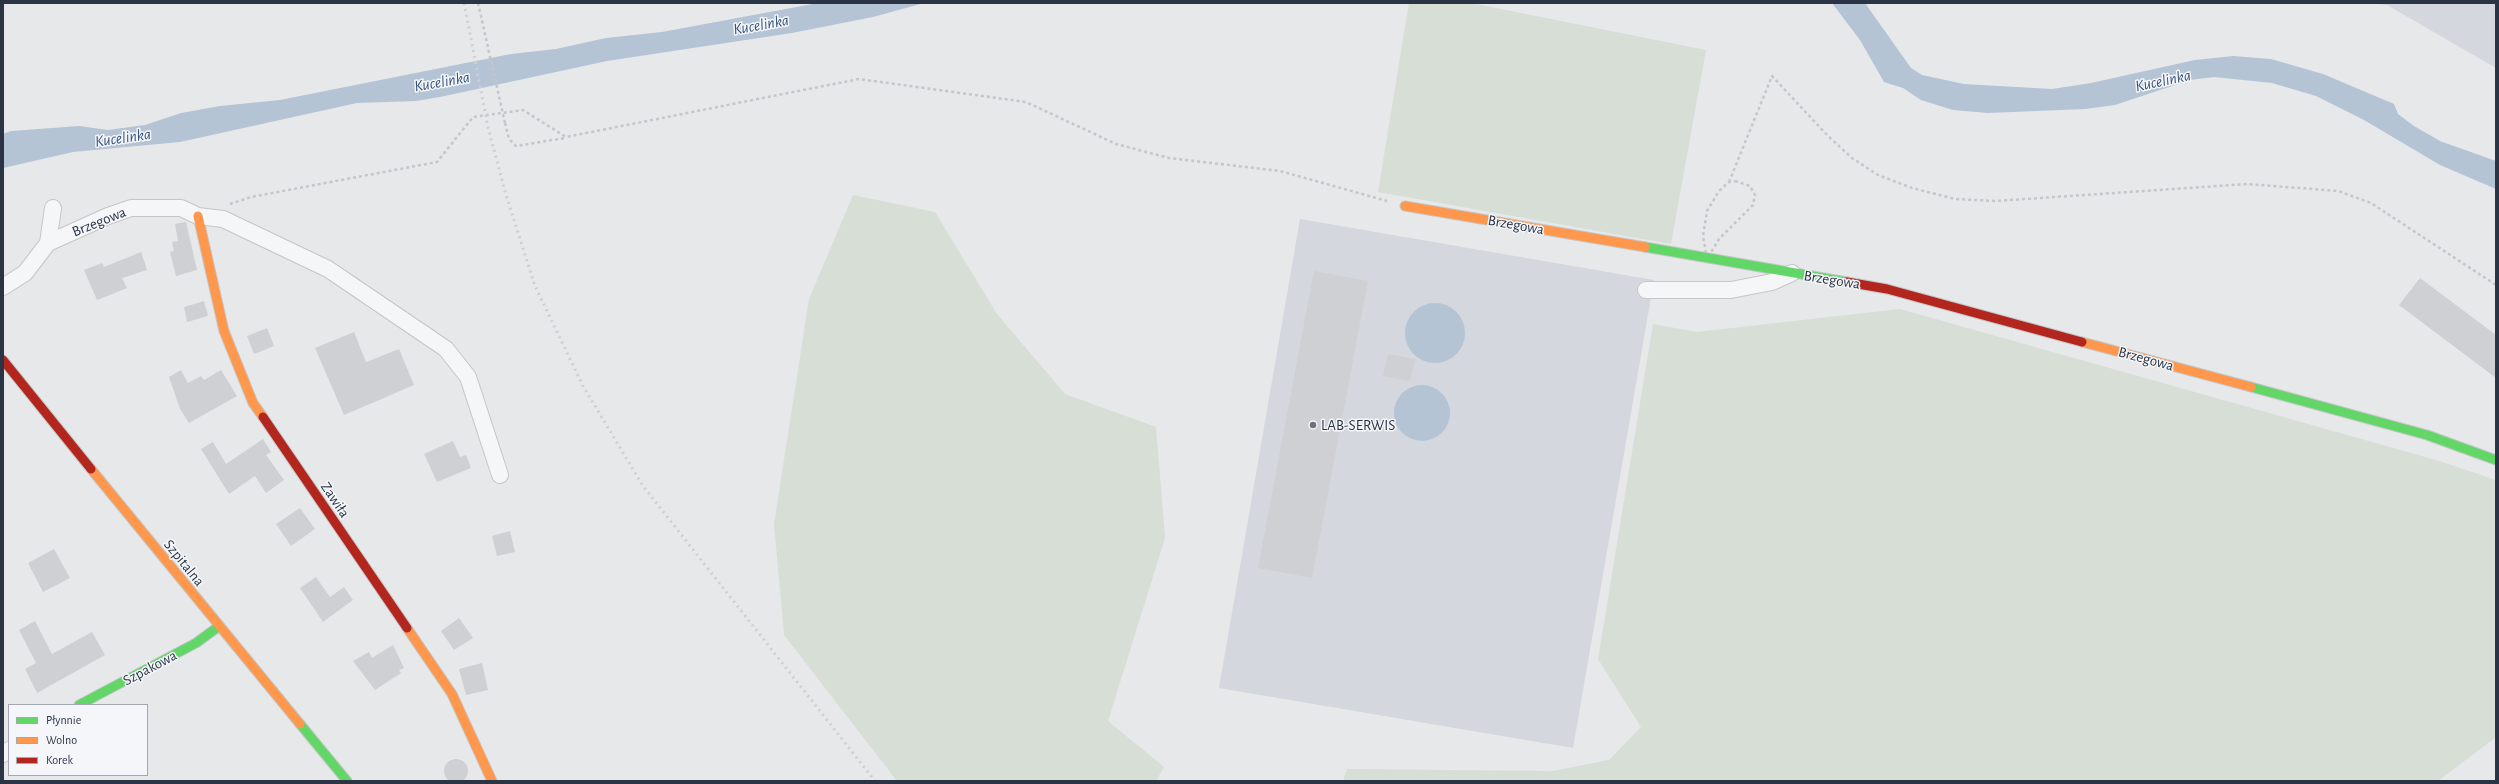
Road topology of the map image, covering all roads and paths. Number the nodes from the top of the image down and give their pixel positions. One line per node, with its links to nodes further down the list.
1 (478, 3): 2 (path, bridge)
2 (566, 137): 4 (path); 5 (path)
3 (1729, 182): 9 (path); 9 (path); 11 (path)
4 (224, 206)
5 (1405, 206): 9 (street, Brzegowa)
6 (53, 208): 8 (street, Brzegowa)
7 (198, 216): 8 (street, Brzegowa); 16 (street, Brzegowa); 20 (street, Zawiła)
8 (48, 243): 12 (street, Brzegowa)
9 (1707, 259): 10 (street, Brzegowa)
10 (1792, 273): 13 (street, Brzegowa); 15 (street, Brzegowa)
11 (2496, 285)
12 (3, 287)
13 (1646, 290)
14 (3, 360): 17 (street, Szpitalna)
15 (2496, 460)
16 (500, 475)
17 (218, 627): 18 (street, Szpakowa); 19 (street, Szpitalna)
18 (81, 704)
19 (347, 781)
20 (492, 781)

